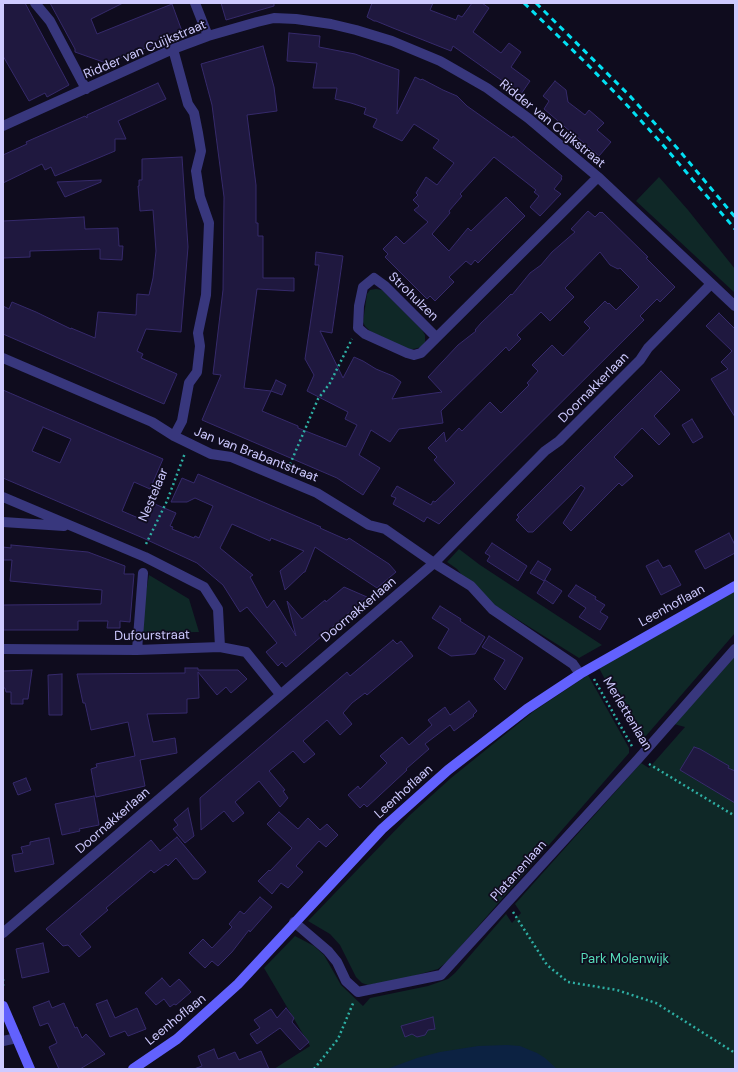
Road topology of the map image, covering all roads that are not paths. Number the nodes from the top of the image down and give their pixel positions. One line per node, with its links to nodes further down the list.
1 (35, 3): 5 (street)
2 (195, 3): 3 (street)
3 (208, 36): 4 (street, Ridder van Cuijkstraat); 7 (street, Ridder van Cuijkstraat)
4 (173, 49): 5 (street, Ridder van Cuijkstraat); 12 (street)
5 (86, 89): 6 (street, Ridder van Cuijkstraat)
6 (3, 126)
7 (598, 177): 8 (street, Ridder van Cuijkstraat); 10 (street, Strohulzen)
8 (711, 284): 9 (street, Ridder van Cuijkstraat); 16 (street, Doornakkerlaan)
9 (735, 306)
10 (436, 337): 10 (street, Strohulzen)
11 (3, 358): 12 (street, Jan van Brabantstraat)
12 (174, 436): 16 (street, Jan van Brabantstraat)
13 (3, 497): 15 (street)
14 (3, 522): 15 (street)
15 (72, 526): 19 (street)
16 (434, 563): 23 (street, Jan van Brabantstraat); 24 (street, Doornakkerlaan)
17 (143, 573): 22 (street)
18 (735, 586): 23 (street, Leenhoflaan)
19 (220, 647): 22 (street, Dufourstraat); 24 (street, Dufourstraat)
20 (3, 649): 22 (street, Dufourstraat)
21 (735, 649): 25 (street, Platanenlaan)
22 (137, 650)
23 (584, 671): 25 (street, Leenhoflaan)
24 (280, 694): 26 (street, Doornakkerlaan)
25 (294, 922): 31 (street, Leenhoflaan)
26 (3, 933)
27 (3, 1006): 28 (street)
28 (17, 1038): 29 (street); 30 (street)
29 (3, 1041)
30 (30, 1069)
31 (133, 1069)

